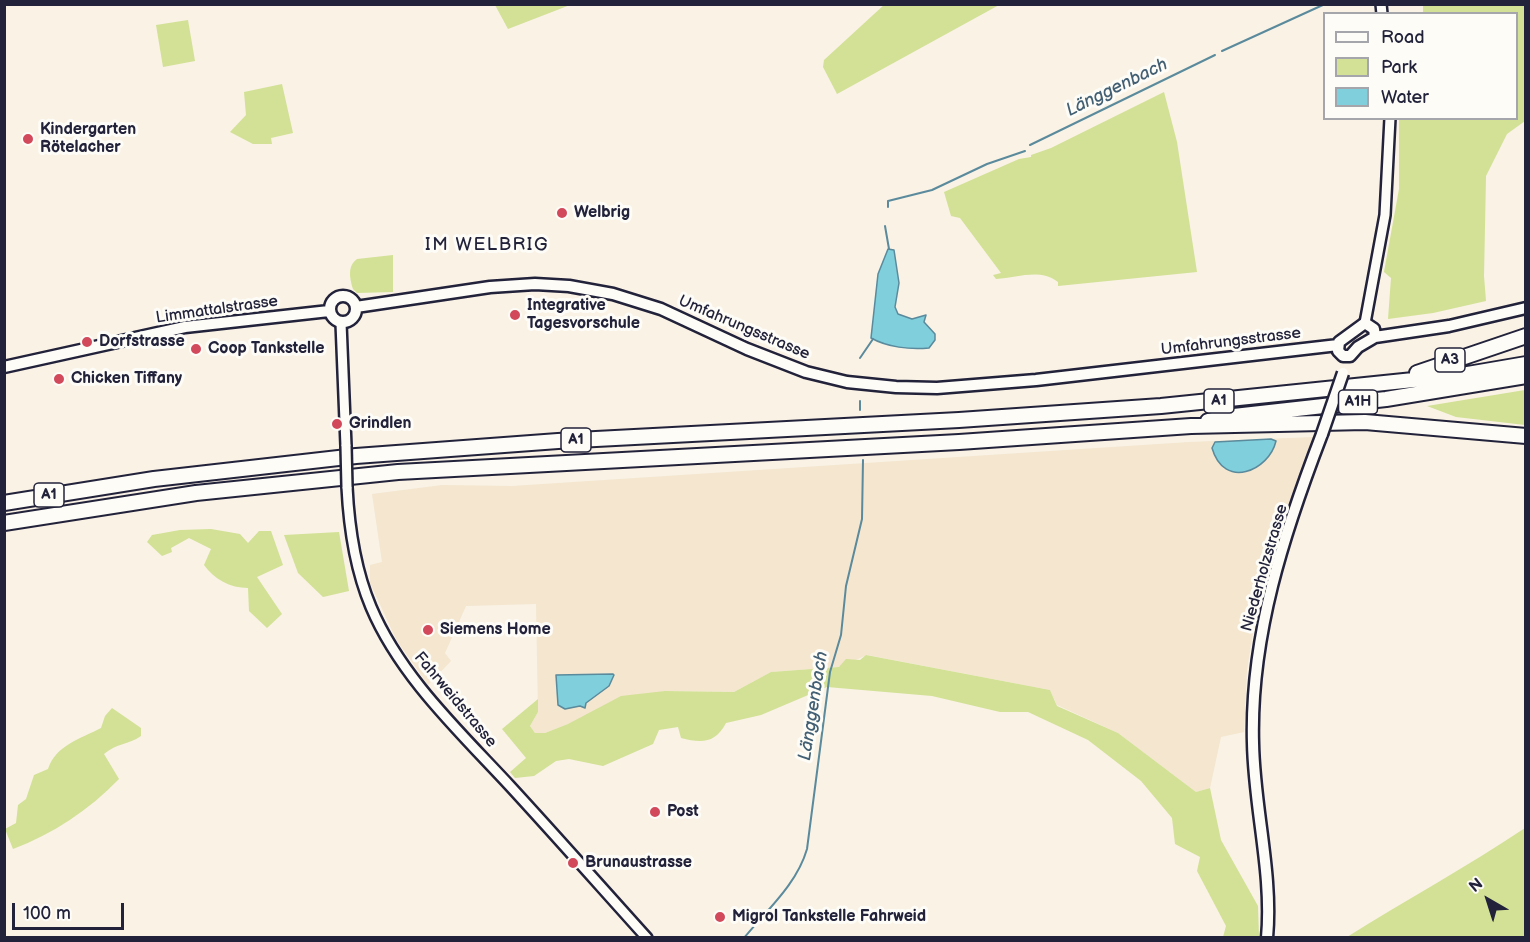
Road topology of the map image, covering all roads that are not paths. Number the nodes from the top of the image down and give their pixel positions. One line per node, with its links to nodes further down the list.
1 (1390, 120): 6 (street)
2 (356, 307): 4 (main road); 5 (main road); 9 (main road, Umfahrungsstrasse)
3 (1526, 309): 8 (main road)
4 (329, 310): 5 (main road); 13 (main road, Limmattalstrasse)
5 (341, 322): 23 (street, Fahrweidstrasse, bridge)
6 (1365, 323): 8 (main road); 9 (main road)
7 (1526, 336): 16 (highway, A3)
8 (1375, 337): 11 (main road)
9 (1338, 345): 11 (main road)
10 (1526, 356): 15 (highway)
11 (1347, 357): 24 (main road, Niederholzstrasse, bridge)
12 (1526, 364): 15 (highway)
13 (4, 367)
14 (1526, 376): 17 (highway, A1H)
15 (1419, 377): 16 (highway, A1)
16 (1399, 380): 21 (highway, A1)
17 (1191, 426): 18 (highway, A1); 22 (highway, A1)
18 (1506, 436): 19 (highway, A1); 20 (highway)
19 (1526, 436)
20 (1526, 442)
21 (4, 503)
22 (4, 523)
23 (647, 938)
24 (1267, 938)

